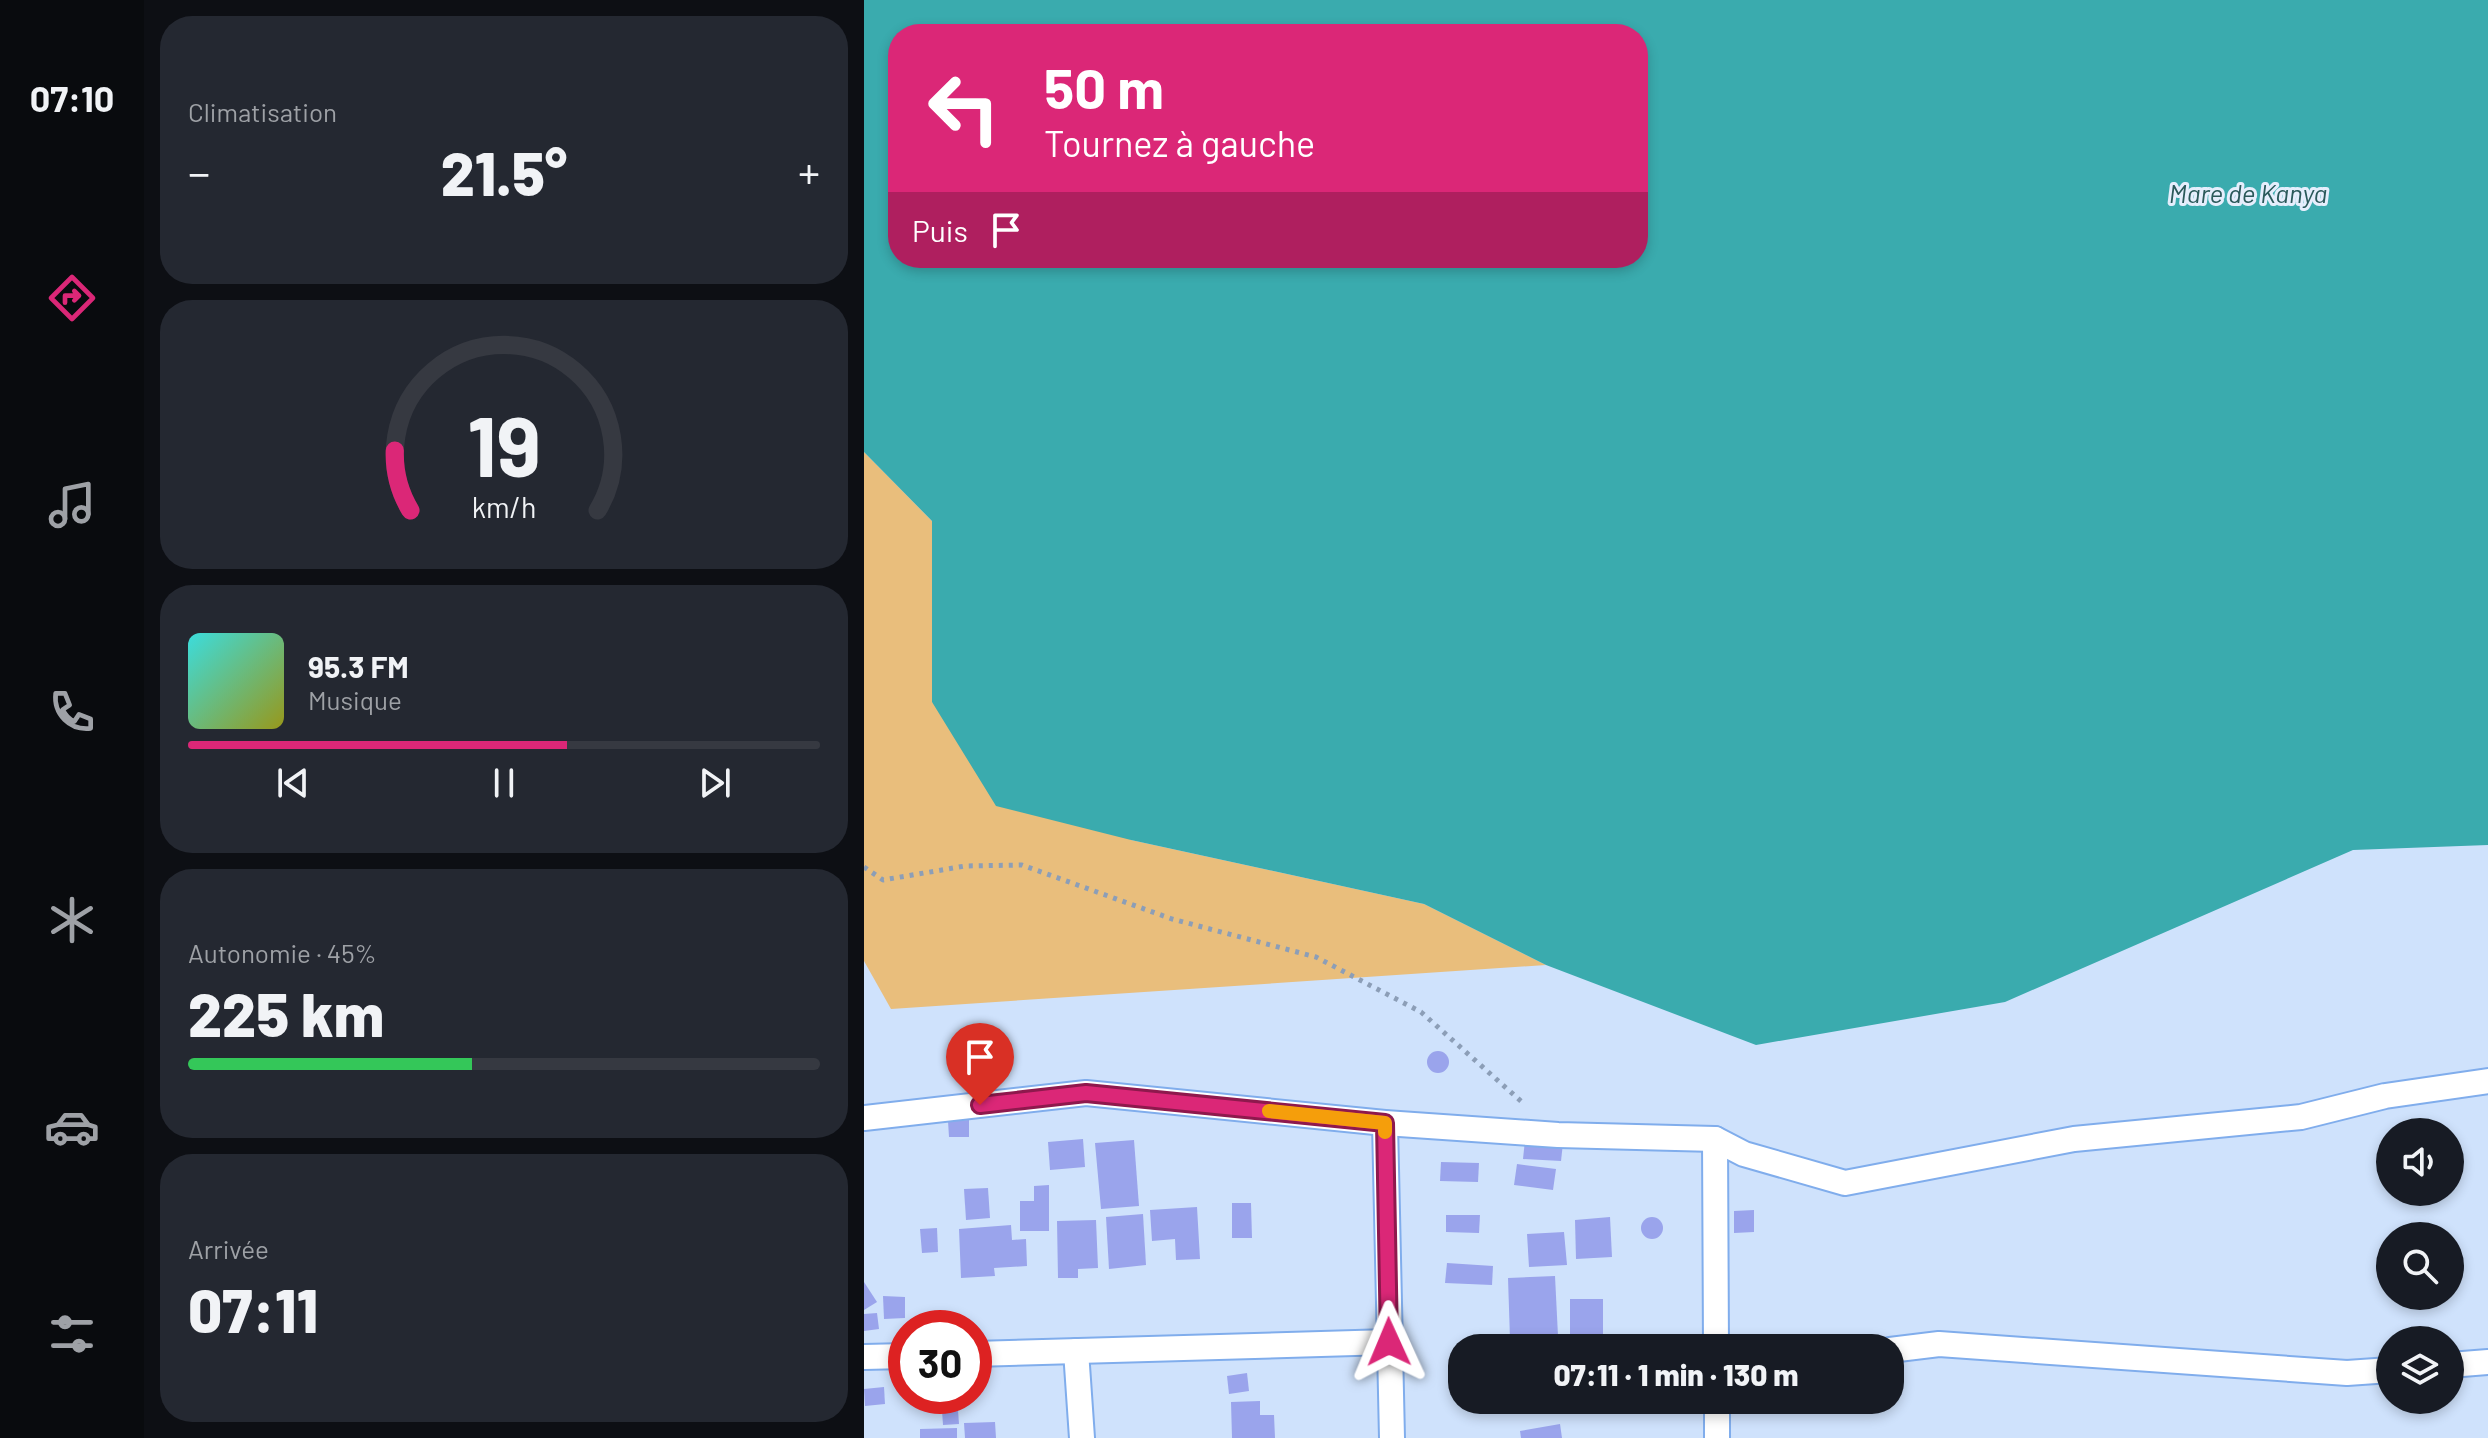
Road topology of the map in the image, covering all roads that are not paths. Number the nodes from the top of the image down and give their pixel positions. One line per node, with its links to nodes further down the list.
1 (2488, 1081): 4 (street)
2 (864, 1118): 3 (street)
3 (1385, 1123): 4 (street); 6 (street)
4 (1715, 1139): 5 (street)
5 (1716, 1334)
6 (1389, 1342): 8 (street); 17 (street)
7 (1904, 1348): 14 (street)
8 (1076, 1351): 9 (street); 16 (street)
9 (992, 1353)
10 (888, 1356): 11 (street)
11 (864, 1357)
12 (2488, 1362): 13 (street)
13 (2464, 1364)
14 (2376, 1371)
15 (1717, 1414): 18 (street)
16 (1082, 1438)
17 (1392, 1438)
18 (1717, 1438)

